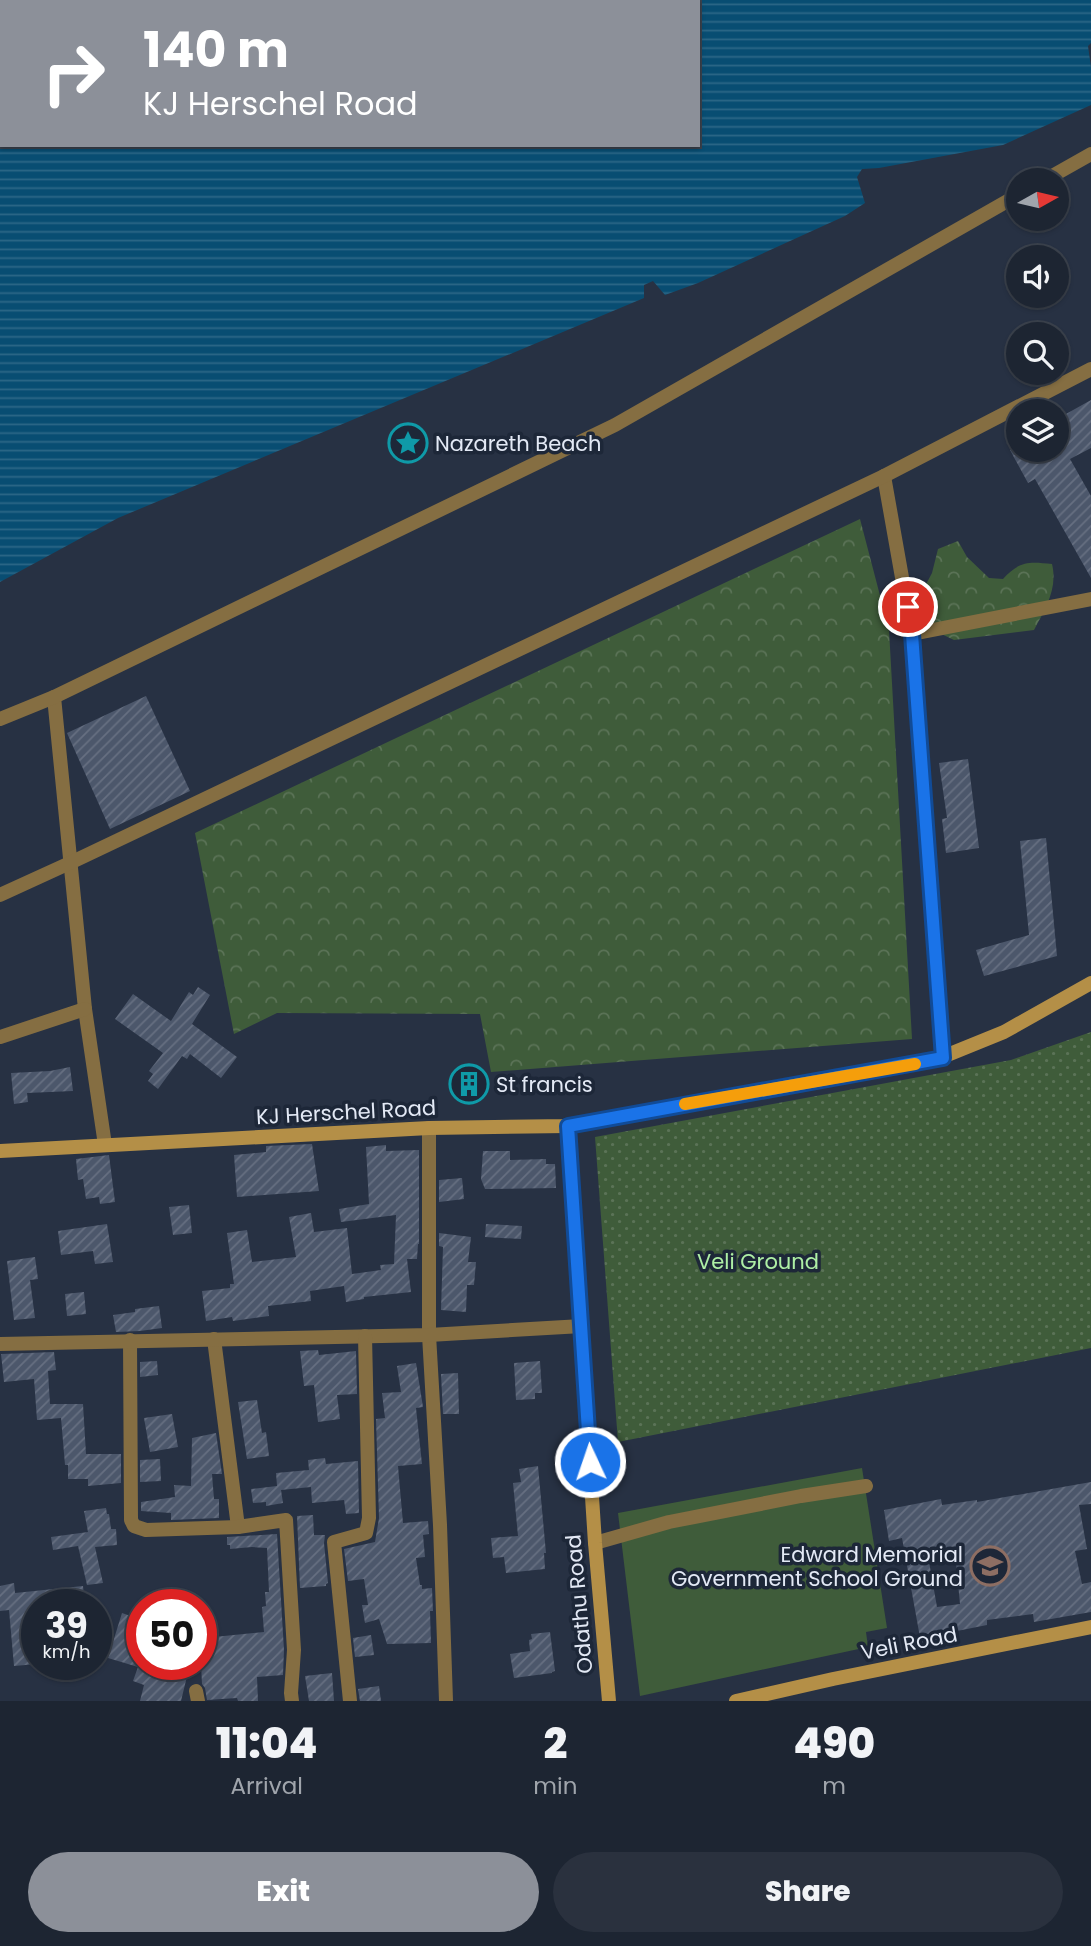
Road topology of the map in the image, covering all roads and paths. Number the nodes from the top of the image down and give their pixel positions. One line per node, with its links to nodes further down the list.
1 (1091, 154): 2 (street)
2 (1066, 168)
3 (1006, 202): 8 (street)
4 (1091, 369): 5 (street)
5 (884, 476): 7 (street); 10 (street)
6 (1091, 599): 7 (street)
7 (912, 634): 15 (street)
8 (54, 697): 9 (street); 10 (street)
9 (0, 719)
10 (72, 862): 11 (street); 13 (street)
11 (0, 894)
12 (1091, 983): 15 (main road, KJ Herschel Road)
13 (85, 1009): 14 (street); 18 (street)
14 (0, 1037)
15 (943, 1058): 16 (main road, KJ Herschel Road)
16 (568, 1126): 17 (main road, KJ Herschel Road); 20 (main road, Odathu Road)
17 (429, 1128): 18 (main road, KJ Herschel Road); 21 (street)
18 (105, 1145): 19 (main road, KJ Herschel Road)
19 (0, 1151)
20 (582, 1326): 21 (street); 28 (main road, Odathu Road)
21 (429, 1335): 22 (street); 33 (street)
22 (365, 1336): 23 (street); 32 (street)
23 (214, 1339): 24 (street); 27 (street)
24 (130, 1340): 25 (street); 27 (street)
25 (0, 1344)
26 (866, 1486): 28 (street)
27 (238, 1527): 31 (street)
28 (594, 1543): 34 (main road, Odathu Road)
29 (1091, 1627): 30 (main road, Veli Road)
30 (754, 1699): 35 (main road, Veli Road)
31 (292, 1701)
32 (350, 1701)
33 (446, 1701)
34 (609, 1701)
35 (736, 1701)

